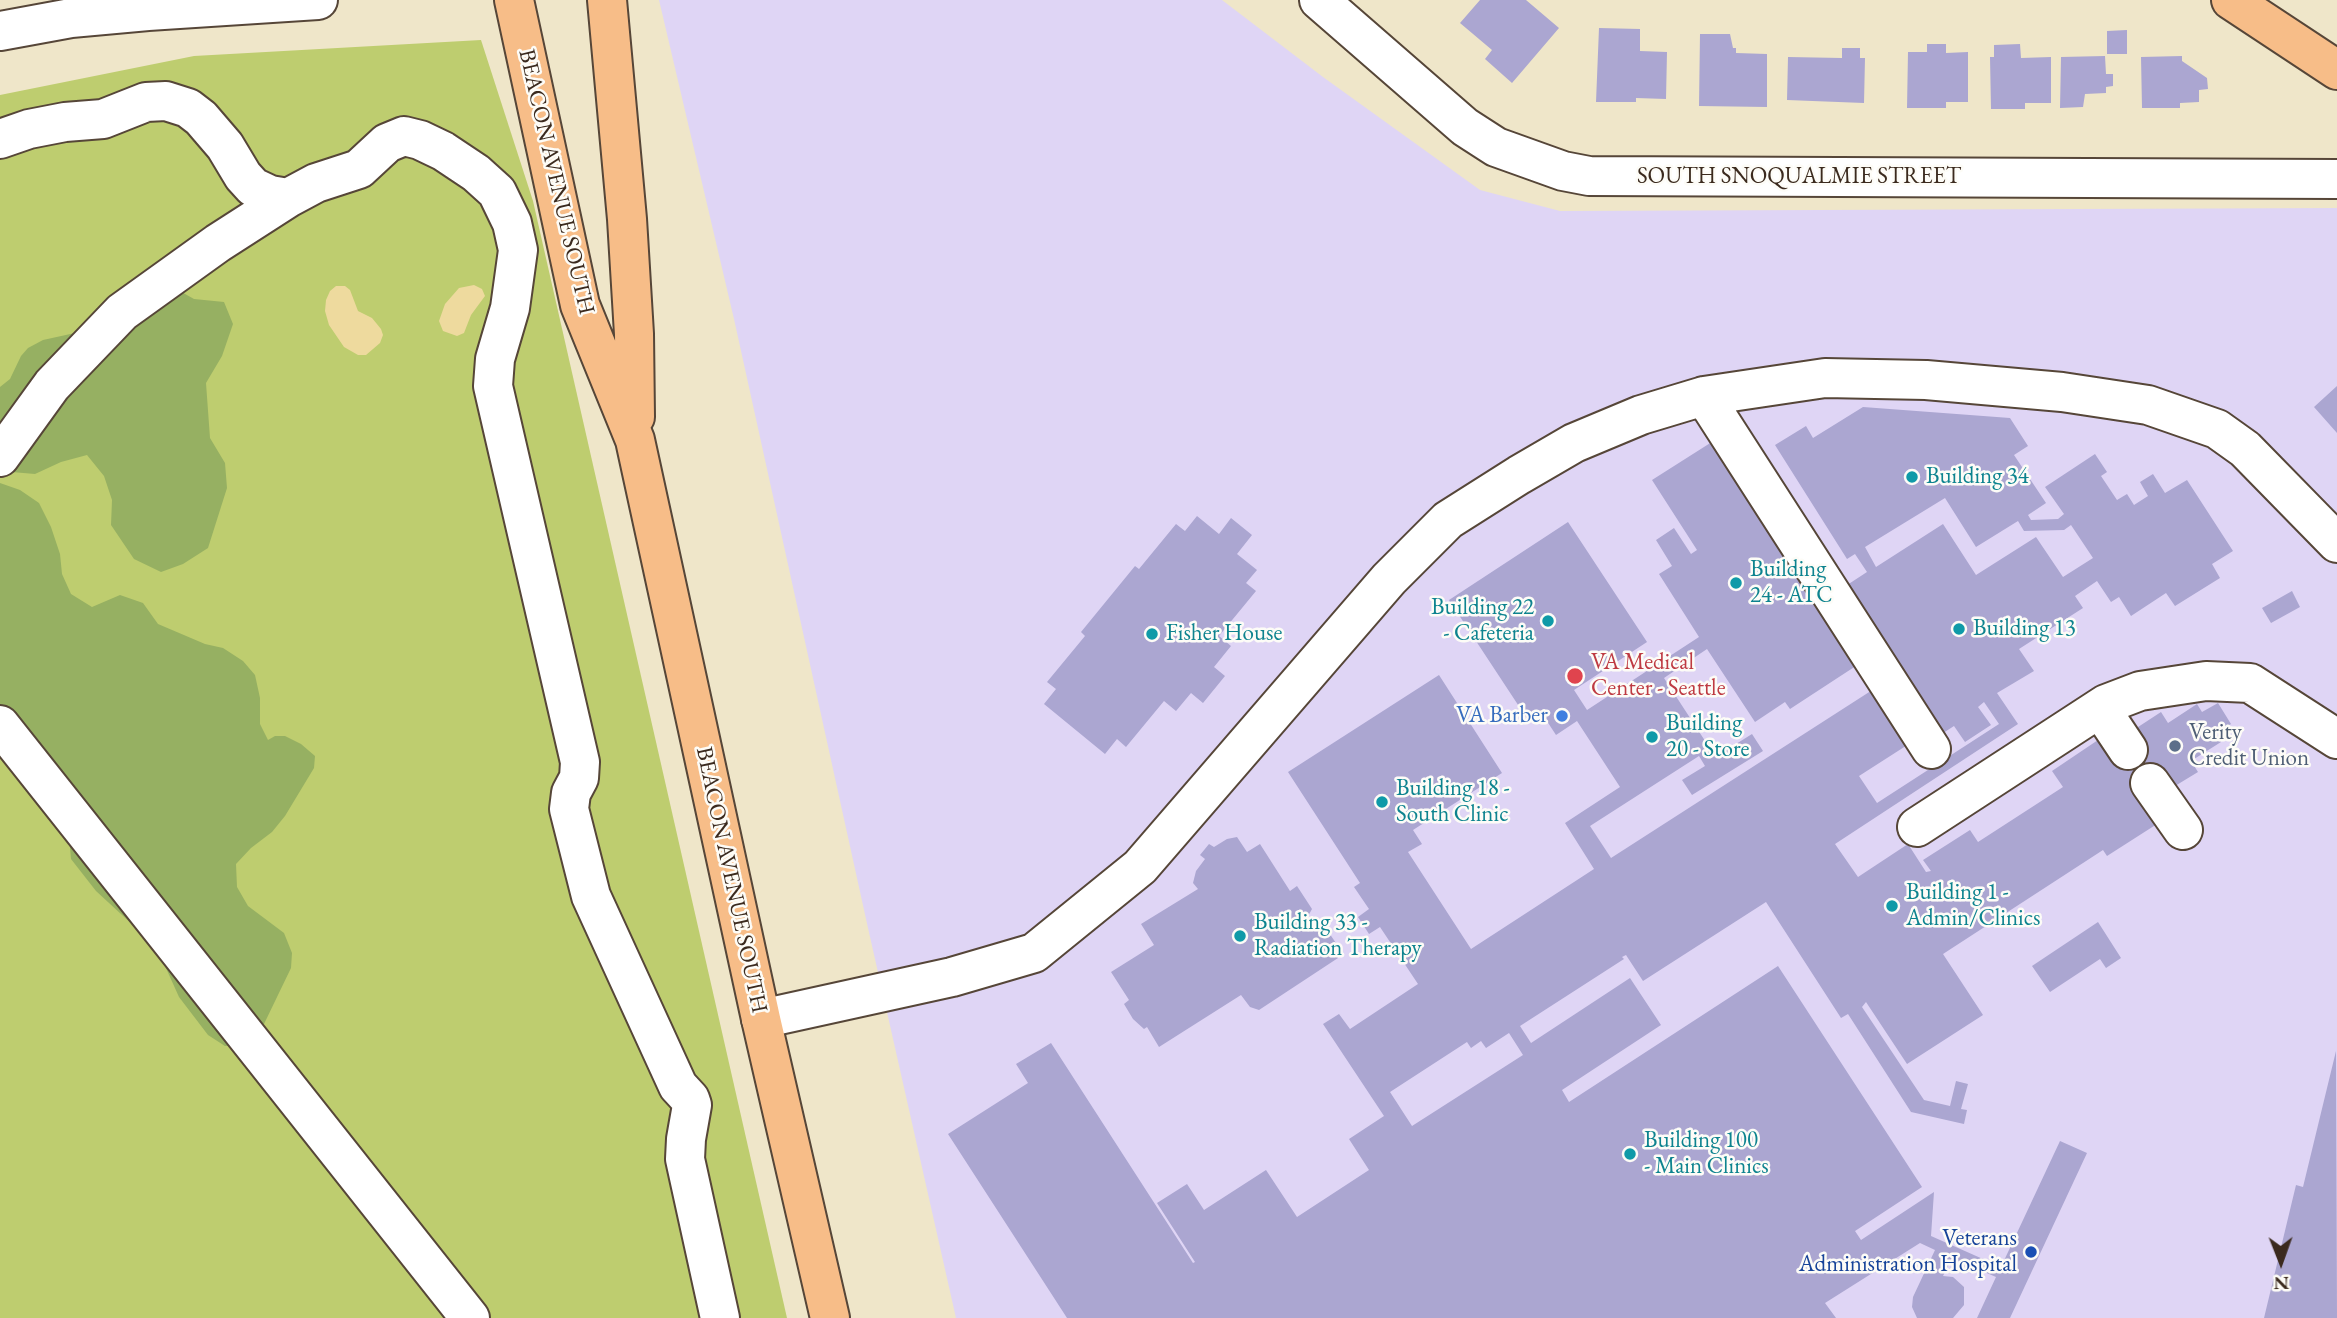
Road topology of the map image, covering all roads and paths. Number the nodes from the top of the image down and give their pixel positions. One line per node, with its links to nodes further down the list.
1 (318, 0): 6 (street)
2 (514, 0): 12 (main road, BEACON AVENUE SOUTH)
3 (607, 0): 12 (main road, BEACON AVENUE SOUTH)
4 (1319, 0): 9 (street, SOUTH SNOQUALMIE STREET)
5 (2231, 0): 7 (main road)
6 (0, 31)
7 (2337, 70)
8 (0, 139): 10 (street)
9 (2337, 179)
10 (288, 198): 13 (street); 25 (street)
11 (1704, 396): 14 (street); 18 (street); 23 (street)
12 (635, 440): 23 (main road, BEACON AVENUE SOUTH)
13 (0, 457)
14 (2337, 542)
15 (2100, 708): 17 (street); 19 (street); 21 (street)
16 (0, 725): 24 (street)
17 (2337, 739)
18 (1931, 748)
19 (2128, 750)
20 (2150, 783): 22 (street)
21 (1917, 827)
22 (2183, 830)
23 (761, 1019): 26 (main road, BEACON AVENUE SOUTH)
24 (470, 1318)
25 (720, 1318)
26 (830, 1318)

